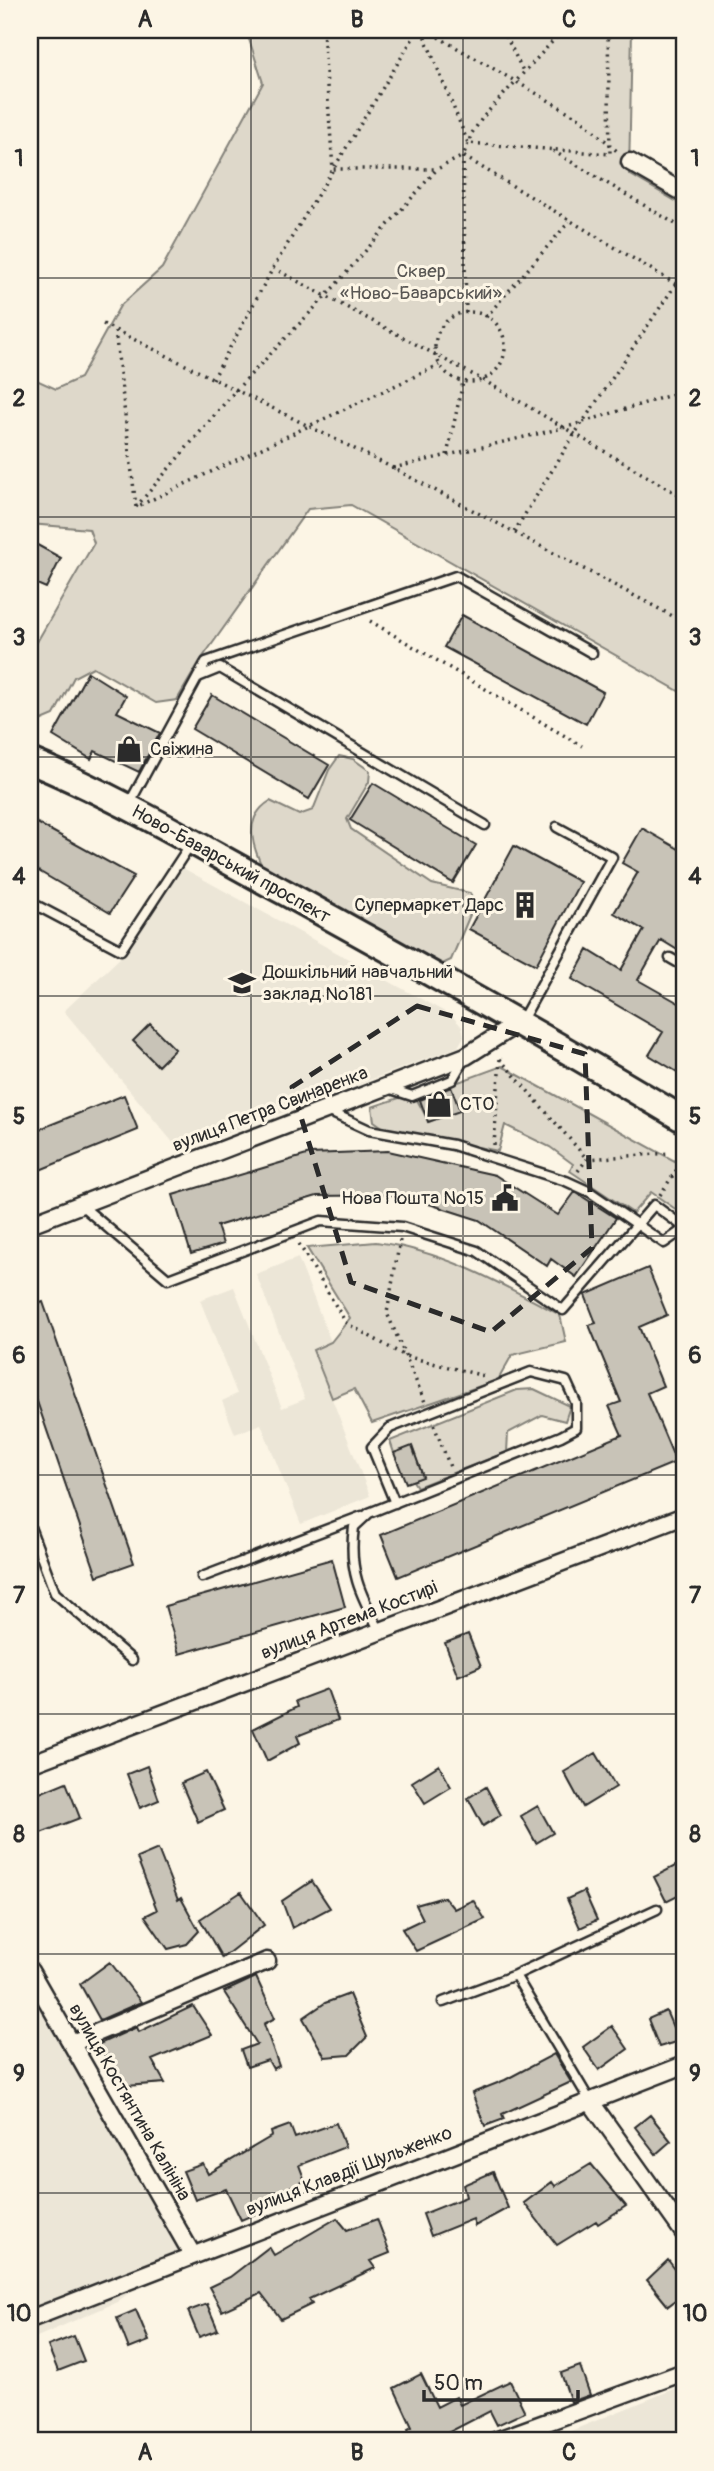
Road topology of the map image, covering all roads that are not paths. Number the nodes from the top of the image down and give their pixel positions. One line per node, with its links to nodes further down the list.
1 (631, 162): 2 (street)
2 (684, 193)
3 (592, 653): 4 (lane)
4 (198, 677): 6 (lane); 7 (lane)
5 (30, 761): 6 (main road, Ново-Баварський проспект)
6 (128, 807): 9 (main road, Ново-Баварський проспект)
7 (485, 825)
8 (557, 827): 13 (lane)
9 (192, 842): 10 (lane); 13 (main road, Ново-Баварський проспект)
10 (30, 902)
11 (670, 958): 12 (lane)
12 (684, 967)
13 (520, 1022): 14 (street, вулиця Петра Свинаренка); 15 (main road, Ново-Баварський проспект)
14 (325, 1110): 16 (street, вулиця Петра Свинаренка); 18 (lane)
15 (684, 1120)
16 (81, 1204): 17 (street, вулиця Петра Свинаренка); 18 (lane)
17 (30, 1224)
18 (638, 1225): 19 (lane); 19 (lane)
19 (684, 1228)
20 (395, 1503): 20 (lane); 21 (lane)
21 (369, 1513): 24 (lane); 25 (lane)
22 (684, 1516): 25 (street, вулиця Артема Костирі)
23 (30, 1527): 26 (lane)
24 (202, 1577)
25 (380, 1631): 27 (street, вулиця Артема Костирі)
26 (132, 1660)
27 (30, 1764)
28 (657, 1909): 31 (lane)
29 (267, 1961): 33 (street)
30 (30, 1971): 33 (street, вулиця Костянтина Калініна)
31 (515, 1975): 32 (lane); 35 (lane)
32 (443, 2002)
33 (72, 2043): 37 (street, вулиця Костянтина Калініна)
34 (684, 2065): 35 (street, вулиця Клавдії Шульженко)
35 (590, 2101): 36 (street); 37 (street, вулиця Клавдії Шульженко)
36 (684, 2233)
37 (192, 2254): 38 (street, вулиця Клавдії Шульженко)
38 (30, 2319)
39 (684, 2372): 40 (street)
40 (495, 2441)

